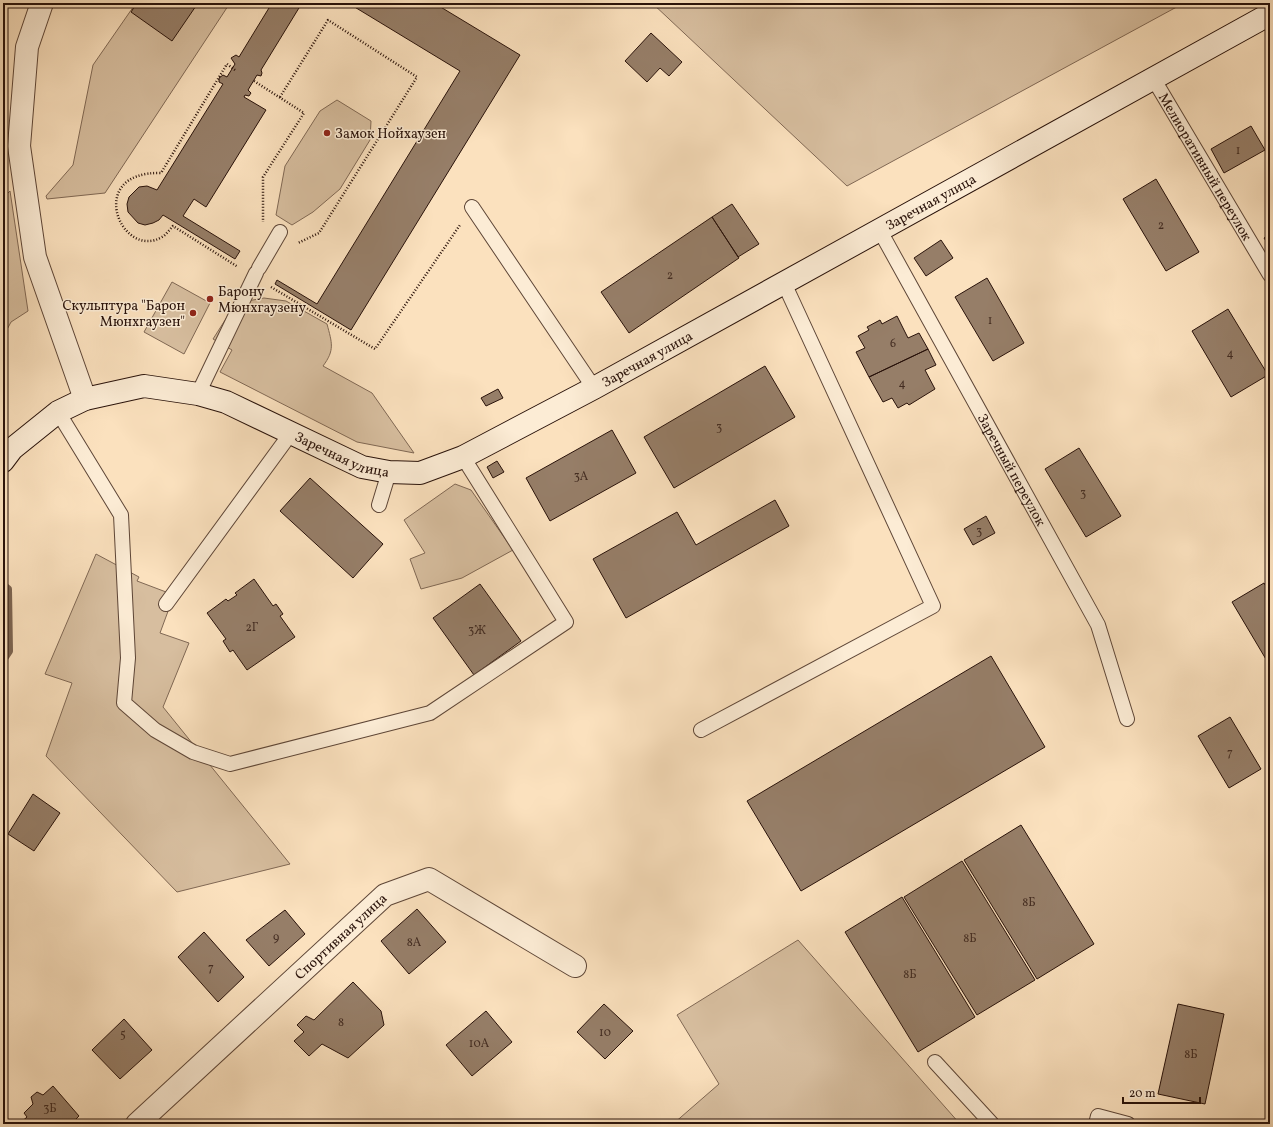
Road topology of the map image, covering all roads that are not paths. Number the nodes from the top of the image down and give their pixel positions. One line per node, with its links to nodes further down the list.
1 (42, 3): 11 (main road)
2 (1270, 14): 3 (main road, Заречная улица)
3 (1153, 78): 5 (main road, Заречная улица); 7 (lane, Мелиоративный переулок)
4 (472, 207): 9 (lane)
5 (879, 229): 8 (main road, Заречная улица); 19 (lane, Заречный переулок)
6 (280, 232): 10 (lane)
7 (1270, 275)
8 (784, 283): 9 (main road, Заречная улица); 20 (lane)
9 (594, 388): 14 (main road, Заречная улица)
10 (198, 394): 11 (main road, Заречная улица); 13 (main road, Заречная улица)
11 (85, 399): 12 (main road, Заречная улица)
12 (58, 412): 14 (lane); 15 (main road, Заречная улица)
13 (291, 433): 16 (main road, Заречная улица); 18 (lane)
14 (463, 457): 16 (main road, Заречная улица)
15 (3, 461)
16 (389, 472): 17 (lane)
17 (379, 505)
18 (166, 604)
19 (1127, 718)
20 (701, 730)
21 (575, 966): 23 (main road, Спортивная улица)
22 (935, 1062): 24 (lane)
23 (137, 1124)
24 (992, 1124)
25 (1096, 1124): 26 (lane)
26 (1128, 1124)

